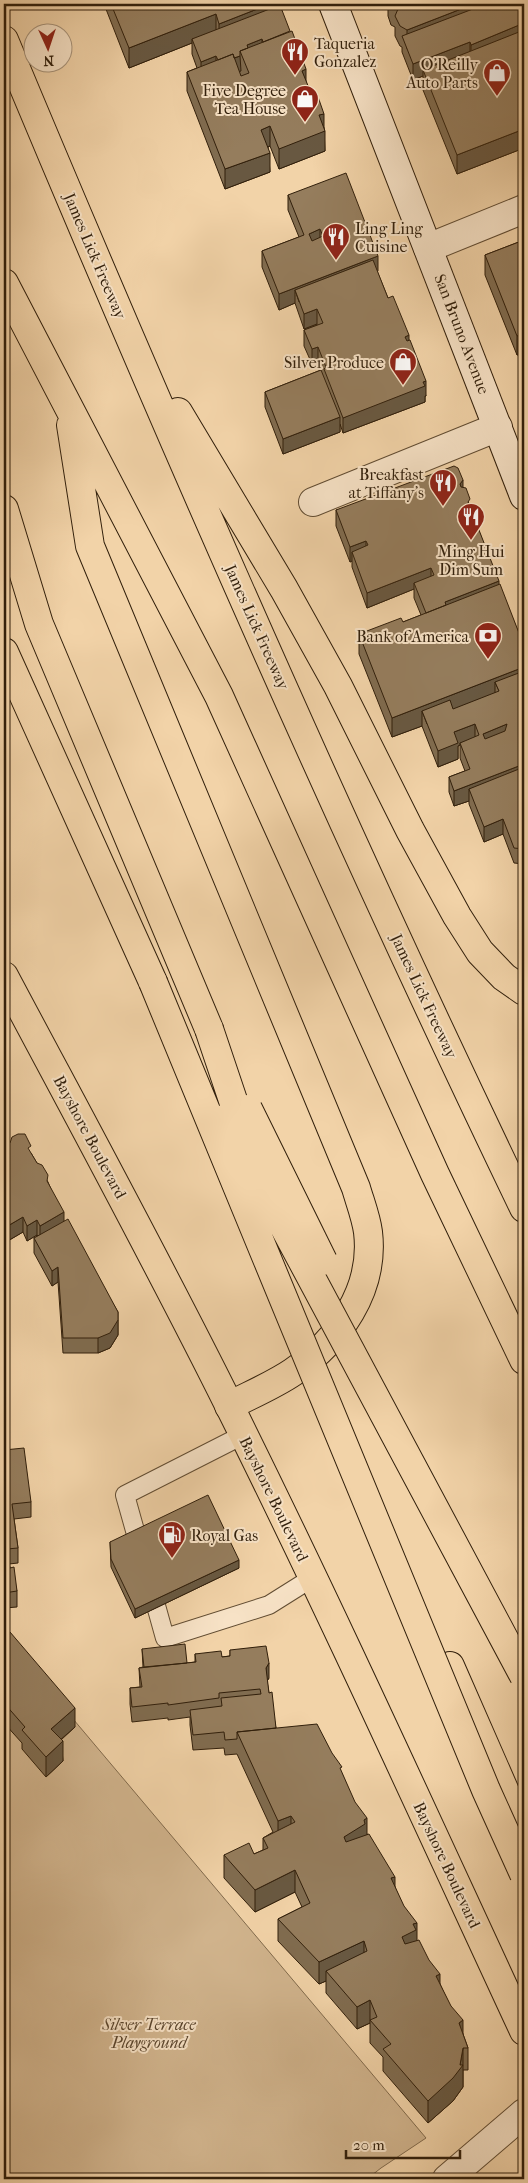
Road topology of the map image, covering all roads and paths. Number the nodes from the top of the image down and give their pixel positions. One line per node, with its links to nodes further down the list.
1 (333, 4): 4 (main road, San Bruno Avenue)
2 (4, 40): 6 (main road, James Lick Freeway)
3 (524, 209): 4 (main road)
4 (428, 248): 8 (main road, San Bruno Avenue)
5 (4, 283): 7 (main road)
6 (117, 308): 15 (main road); 17 (main road, James Lick Freeway)
7 (67, 401): 18 (main road); 19 (main road)
8 (498, 427): 9 (main road, San Bruno Avenue); 10 (main road)
9 (524, 496)
10 (313, 502)
11 (4, 509): 16 (main road)
12 (4, 652): 14 (main road)
13 (4, 976): 19 (main road, Bayshore Boulevard)
14 (153, 982): 22 (main road, bridge); 25 (main road, bridge)
15 (524, 991)
16 (209, 1029): 23 (main road, bridge); 24 (main road, bridge)
17 (524, 1208)
18 (524, 1360)
19 (229, 1406): 20 (main road, Bayshore Boulevard)
20 (243, 1435): 21 (main road, Bayshore Boulevard); 21 (lane)
21 (312, 1578): 26 (main road, Bayshore Boulevard)
22 (524, 1676)
23 (524, 1684)
24 (524, 1835)
25 (524, 1874)
26 (524, 2031)
27 (524, 2113): 28 (main road)
28 (447, 2179)

